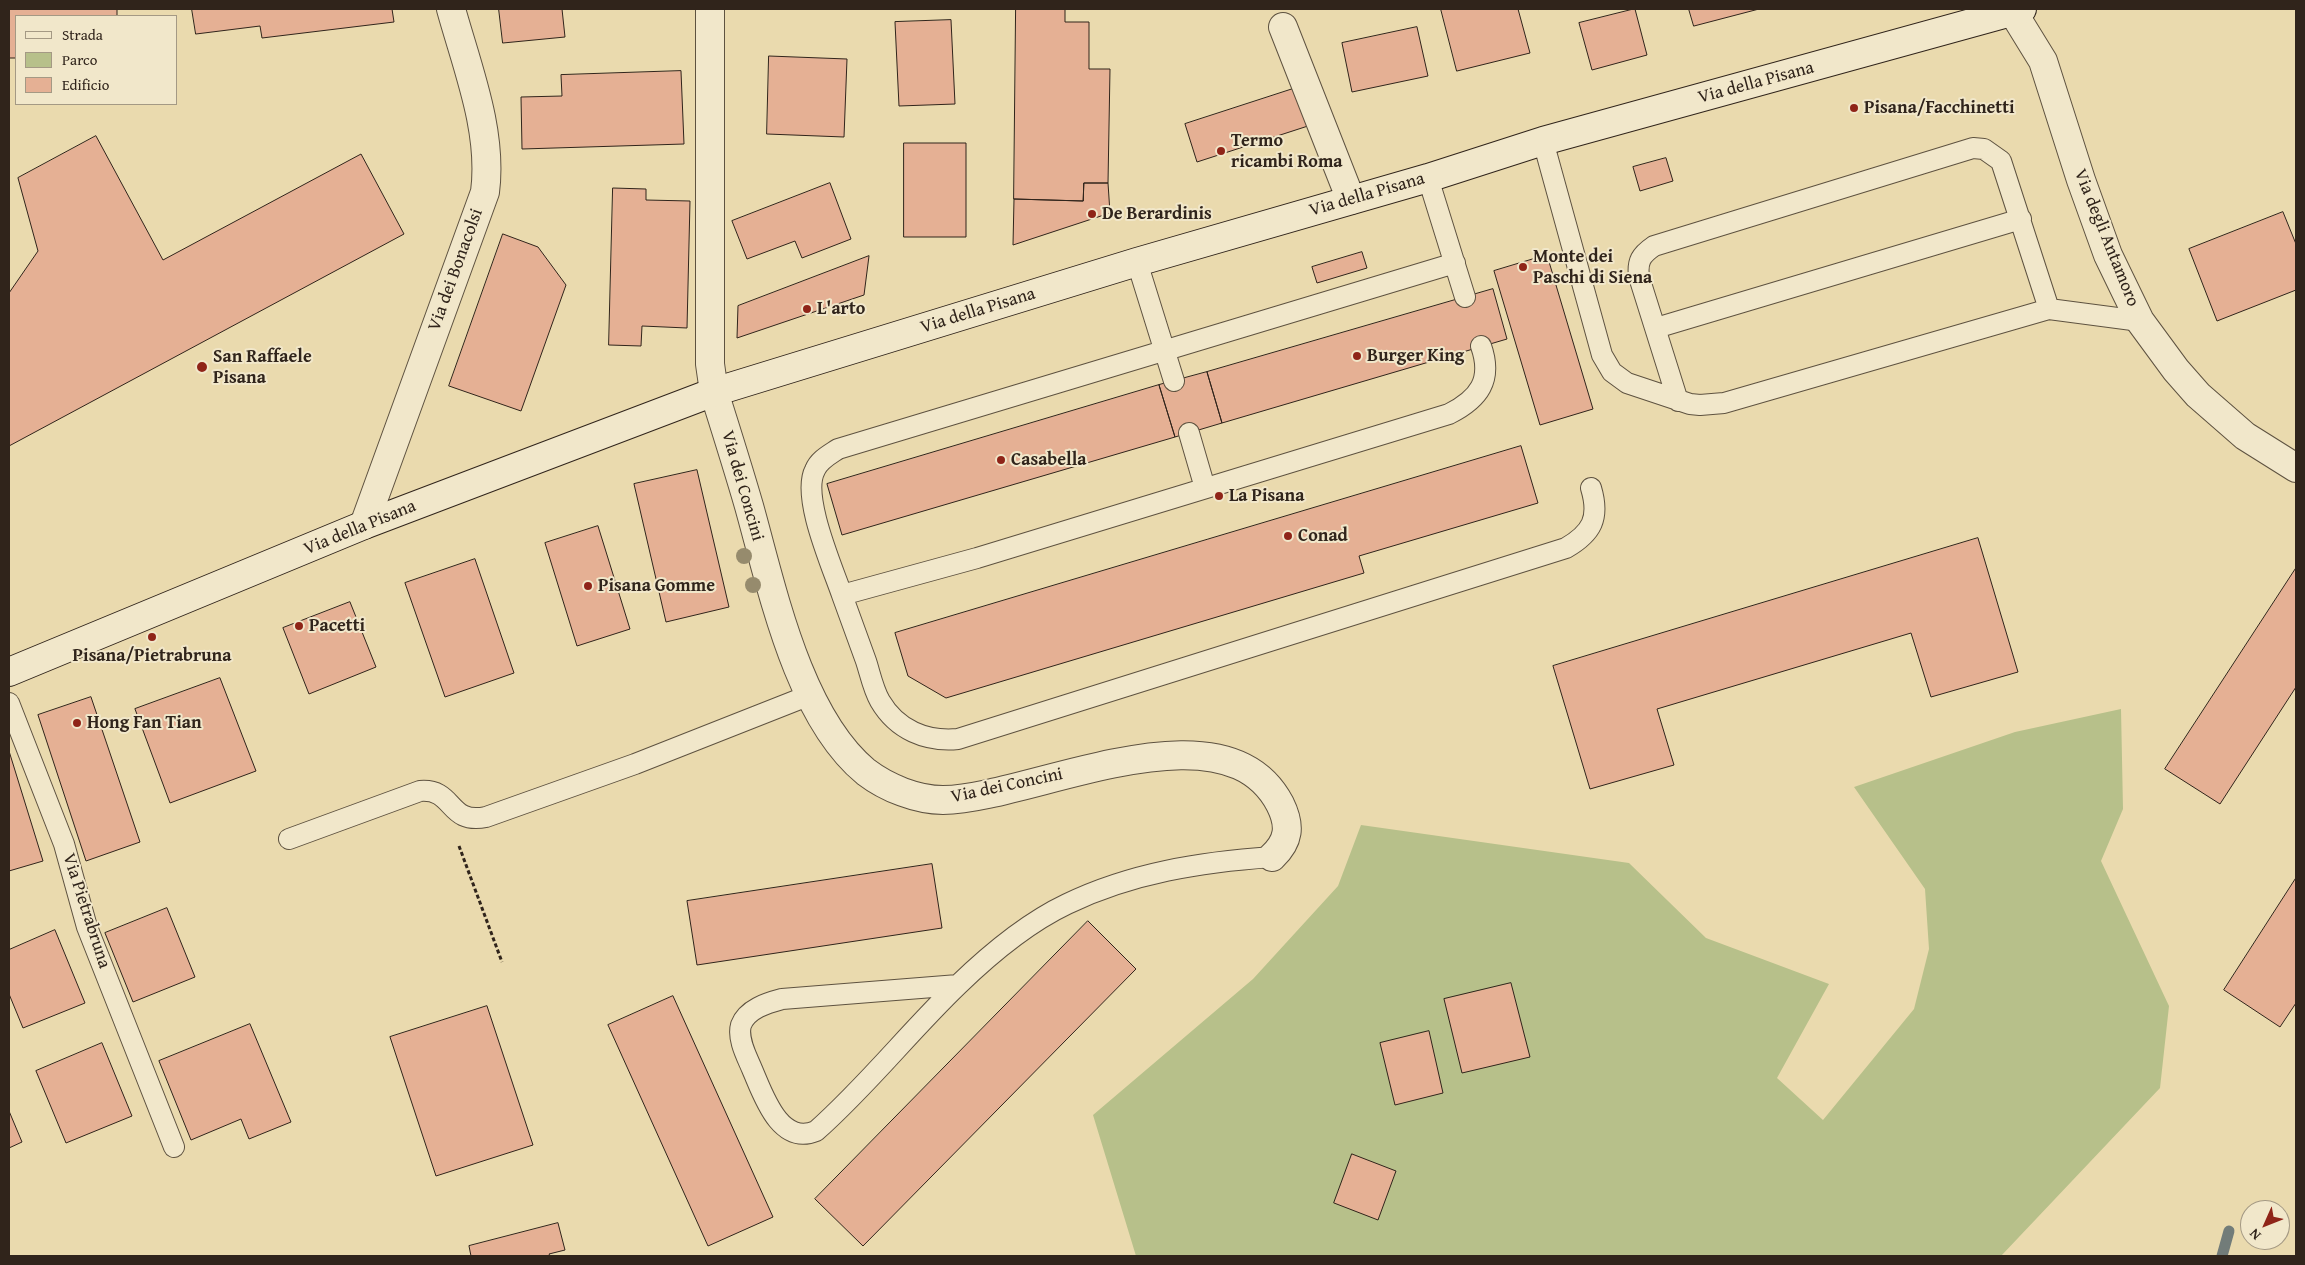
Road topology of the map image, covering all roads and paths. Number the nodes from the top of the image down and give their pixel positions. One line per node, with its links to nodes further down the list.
1 (450, 9): 24 (street, Via dei Bonacolsi)
2 (710, 9): 18 (street)
3 (2015, 10): 5 (street, Via della Pisana); 13 (street, Via degli Antamoro)
4 (1283, 26): 7 (street)
5 (1542, 141): 6 (street, Via della Pisana); 19 (lane)
6 (1428, 178): 7 (street, Via della Pisana); 10 (lane)
7 (1351, 200): 9 (street, Via della Pisana)
8 (2021, 219): 12 (lane); 14 (lane); 14 (lane)
9 (1137, 262): 16 (lane); 18 (street, Via della Pisana)
10 (1455, 263): 11 (lane); 16 (lane)
11 (1465, 297)
12 (2049, 309): 13 (lane); 19 (lane)
13 (2140, 321): 21 (street, Via degli Antamoro)
14 (1656, 328): 19 (lane)
15 (1481, 346): 22 (lane)
16 (1165, 349): 17 (lane); 25 (lane)
17 (1174, 381)
18 (714, 392): 24 (street, Via della Pisana); 27 (street, Via dei Concini)
19 (1678, 401)
20 (1189, 433): 22 (lane)
21 (2296, 468)
22 (1205, 488): 25 (lane)
23 (1591, 488): 25 (lane)
24 (364, 525): 26 (street, Via della Pisana)
25 (842, 595)
26 (9, 672)
27 (810, 694): 29 (lane); 31 (street, Via dei Concini)
28 (9, 703): 34 (lane, Via Pietrabruna)
29 (466, 818): 30 (lane); 32 (path)
30 (289, 839)
31 (1272, 857): 33 (lane)
32 (502, 962)
33 (958, 985): 33 (lane)
34 (174, 1147)

